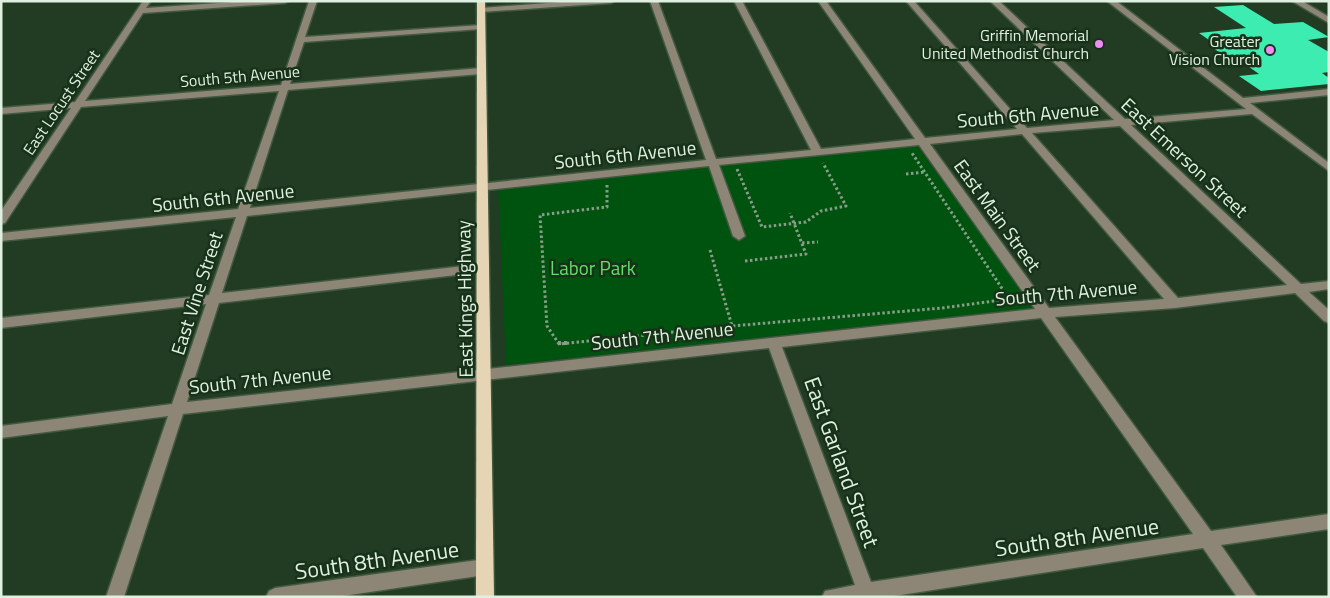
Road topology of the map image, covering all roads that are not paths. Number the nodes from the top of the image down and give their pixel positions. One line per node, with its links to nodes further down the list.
1 (147, 1): 14 (street, East Locust Street)
2 (285, 1): 14 (street)
3 (313, 1): 17 (street, East Vine Street)
4 (611, 1): 12 (street)
5 (654, 1): 29 (street)
6 (738, 1): 28 (street)
7 (822, 1): 27 (street, East Main Street)
8 (910, 1): 26 (street)
9 (994, 1): 25 (street, East Emerson Street)
10 (1111, 1): 21 (street)
11 (1296, 1): 15 (street)
12 (569, 3): 13 (street)
13 (481, 6): 16 (main road, East Kings Highway)
14 (140, 11): 22 (street, East Locust Street)
15 (1329, 21)
16 (481, 27): 17 (street); 18 (main road, East Kings Highway)
17 (300, 40): 19 (street, East Vine Street)
18 (481, 71): 19 (street, South 5th Avenue); 31 (main road, East Kings Highway)
19 (284, 87): 22 (street, South 5th Avenue); 32 (street, East Vine Street)
20 (1329, 92): 21 (street)
21 (1241, 101): 24 (street)
22 (77, 104): 23 (street, South 5th Avenue); 33 (street, East Locust Street)
23 (1, 111)
24 (1253, 111): 25 (street, South 6th Avenue); 30 (street)
25 (1123, 123): 26 (street, South 6th Avenue); 38 (street, East Emerson Street)
26 (1026, 131): 27 (street, South 6th Avenue); 40 (street)
27 (921, 141): 28 (street, South 6th Avenue); 41 (street, East Main Street)
28 (817, 151): 29 (street, South 6th Avenue)
29 (712, 162): 31 (street, South 6th Avenue); 34 (street)
30 (1329, 168)
31 (482, 188): 32 (street, South 6th Avenue); 36 (main road, East Kings Highway)
32 (242, 213): 35 (street, South 6th Avenue); 39 (street, East Vine Street)
33 (1, 220)
34 (739, 236)
35 (1, 237)
36 (482, 268): 39 (street); 45 (main road, East Kings Highway)
37 (1329, 285): 38 (street, South 7th Avenue)
38 (1298, 289): 40 (street, South 7th Avenue); 42 (street, East Emerson Street)
39 (213, 300): 43 (street); 46 (street, East Vine Street)
40 (1175, 303): 41 (street, South 7th Avenue)
41 (1046, 313): 44 (street, South 7th Avenue); 49 (street, East Main Street)
42 (1329, 318)
43 (1, 323)
44 (774, 343): 45 (street, South 7th Avenue); 51 (street, East Garland Street)
45 (484, 374): 46 (street, South 7th Avenue); 50 (main road, East Kings Highway)
46 (177, 409): 47 (street, South 7th Avenue); 52 (street, East Vine Street)
47 (1, 432)
48 (1329, 521): 49 (street, South 8th Avenue)
49 (1208, 541): 51 (street, South 8th Avenue); 56 (street, East Main Street)
50 (485, 567): 53 (street, South 8th Avenue); 54 (main road, East Kings Highway)
51 (867, 594): 55 (street, South 8th Avenue)
52 (115, 597)
53 (275, 597)
54 (485, 597)
55 (831, 597)
56 (1248, 597)

